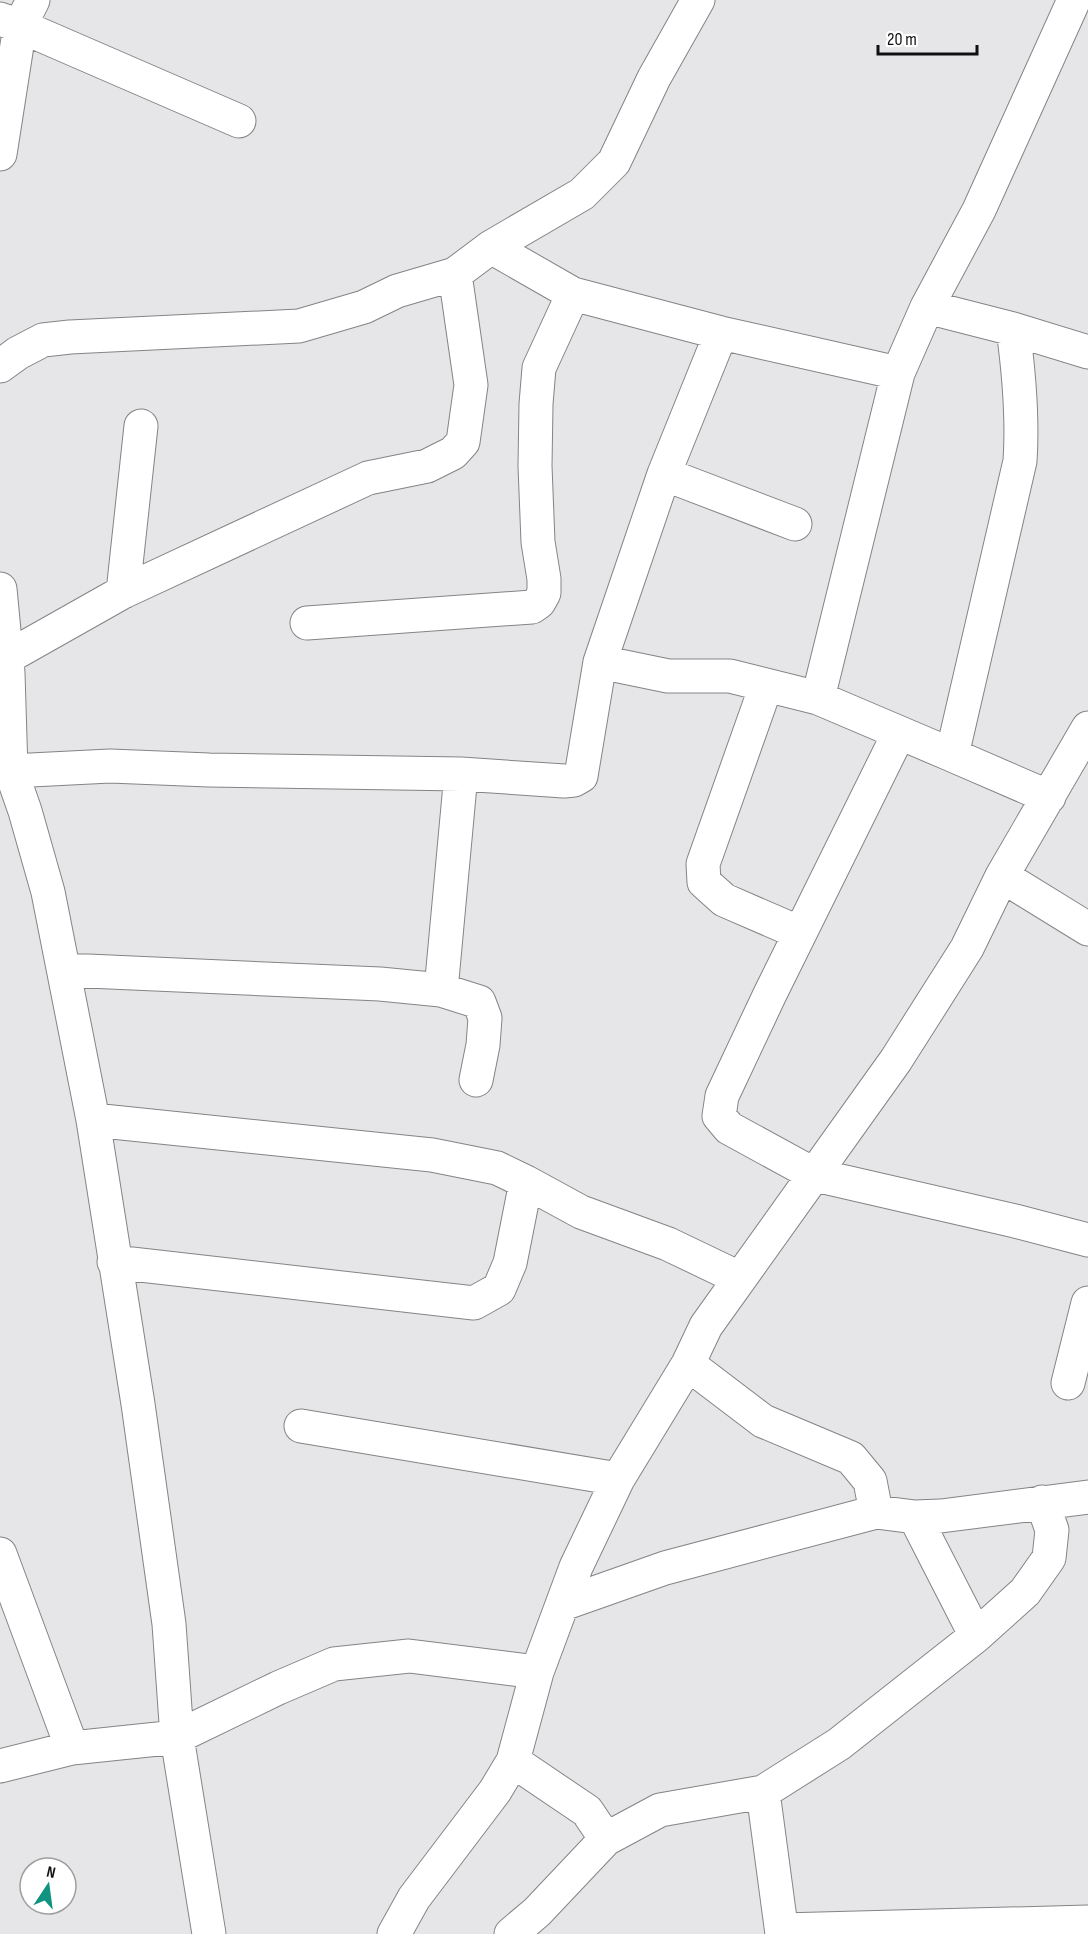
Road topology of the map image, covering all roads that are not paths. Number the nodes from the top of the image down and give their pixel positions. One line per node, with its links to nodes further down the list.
1 (698, 0): 6 (street)
2 (1074, 0): 9 (street)
3 (18, 15): 4 (street); 5 (street)
4 (239, 121)
5 (0, 154)
6 (491, 246): 7 (street); 8 (street)
7 (455, 274): 13 (street); 19 (street)
8 (573, 294): 11 (street); 20 (street)
9 (927, 307): 10 (street); 14 (street)
10 (1013, 329): 12 (street); 27 (street)
11 (721, 333): 14 (street); 16 (street)
12 (1088, 352)
13 (0, 366)
14 (898, 373): 24 (street)
15 (141, 426): 19 (street)
16 (664, 474): 17 (street); 21 (street)
17 (795, 525)
18 (0, 589): 22 (street)
19 (123, 592): 22 (street)
20 (307, 623)
21 (600, 662): 23 (street); 29 (street)
22 (5, 668): 28 (street)
23 (766, 686): 24 (street); 33 (street)
24 (818, 698): 26 (street)
25 (1087, 731): 30 (street)
26 (899, 733): 27 (street); 33 (street)
27 (952, 755): 30 (street)
28 (10, 771): 29 (street); 34 (street)
29 (460, 774): 35 (street)
30 (1049, 797): 31 (street)
31 (1002, 876): 32 (street); 38 (street)
32 (1088, 929)
33 (800, 933): 38 (street)
34 (65, 970): 35 (street); 37 (street)
35 (441, 990): 36 (street)
36 (476, 1080)
37 (93, 1120): 39 (street); 41 (street)
38 (815, 1175): 40 (street); 42 (street)
39 (526, 1182): 41 (street); 42 (street)
40 (1088, 1240)
41 (114, 1262): 56 (street)
42 (739, 1278): 44 (street)
43 (1088, 1304): 45 (street)
44 (688, 1364): 47 (street); 50 (street)
45 (1068, 1383)
46 (301, 1426): 47 (street)
47 (618, 1479): 53 (street)
48 (1088, 1497): 49 (street)
49 (1042, 1502): 51 (street); 54 (street)
50 (876, 1512): 51 (street); 53 (street)
51 (915, 1517): 54 (street)
52 (0, 1554): 57 (street)
53 (563, 1604): 55 (street)
54 (976, 1636): 60 (street)
55 (537, 1672): 56 (street); 58 (street)
56 (177, 1737): 57 (street); 65 (street)
57 (72, 1749): 59 (street)
58 (513, 1761): 61 (street); 66 (street)
59 (0, 1766)
60 (763, 1792): 61 (street); 64 (street)
61 (606, 1839): 67 (street)
62 (1088, 1922): 63 (street)
63 (943, 1930): 64 (street)
64 (782, 1932)
65 (209, 1934)
66 (394, 1934)
67 (511, 1934)

